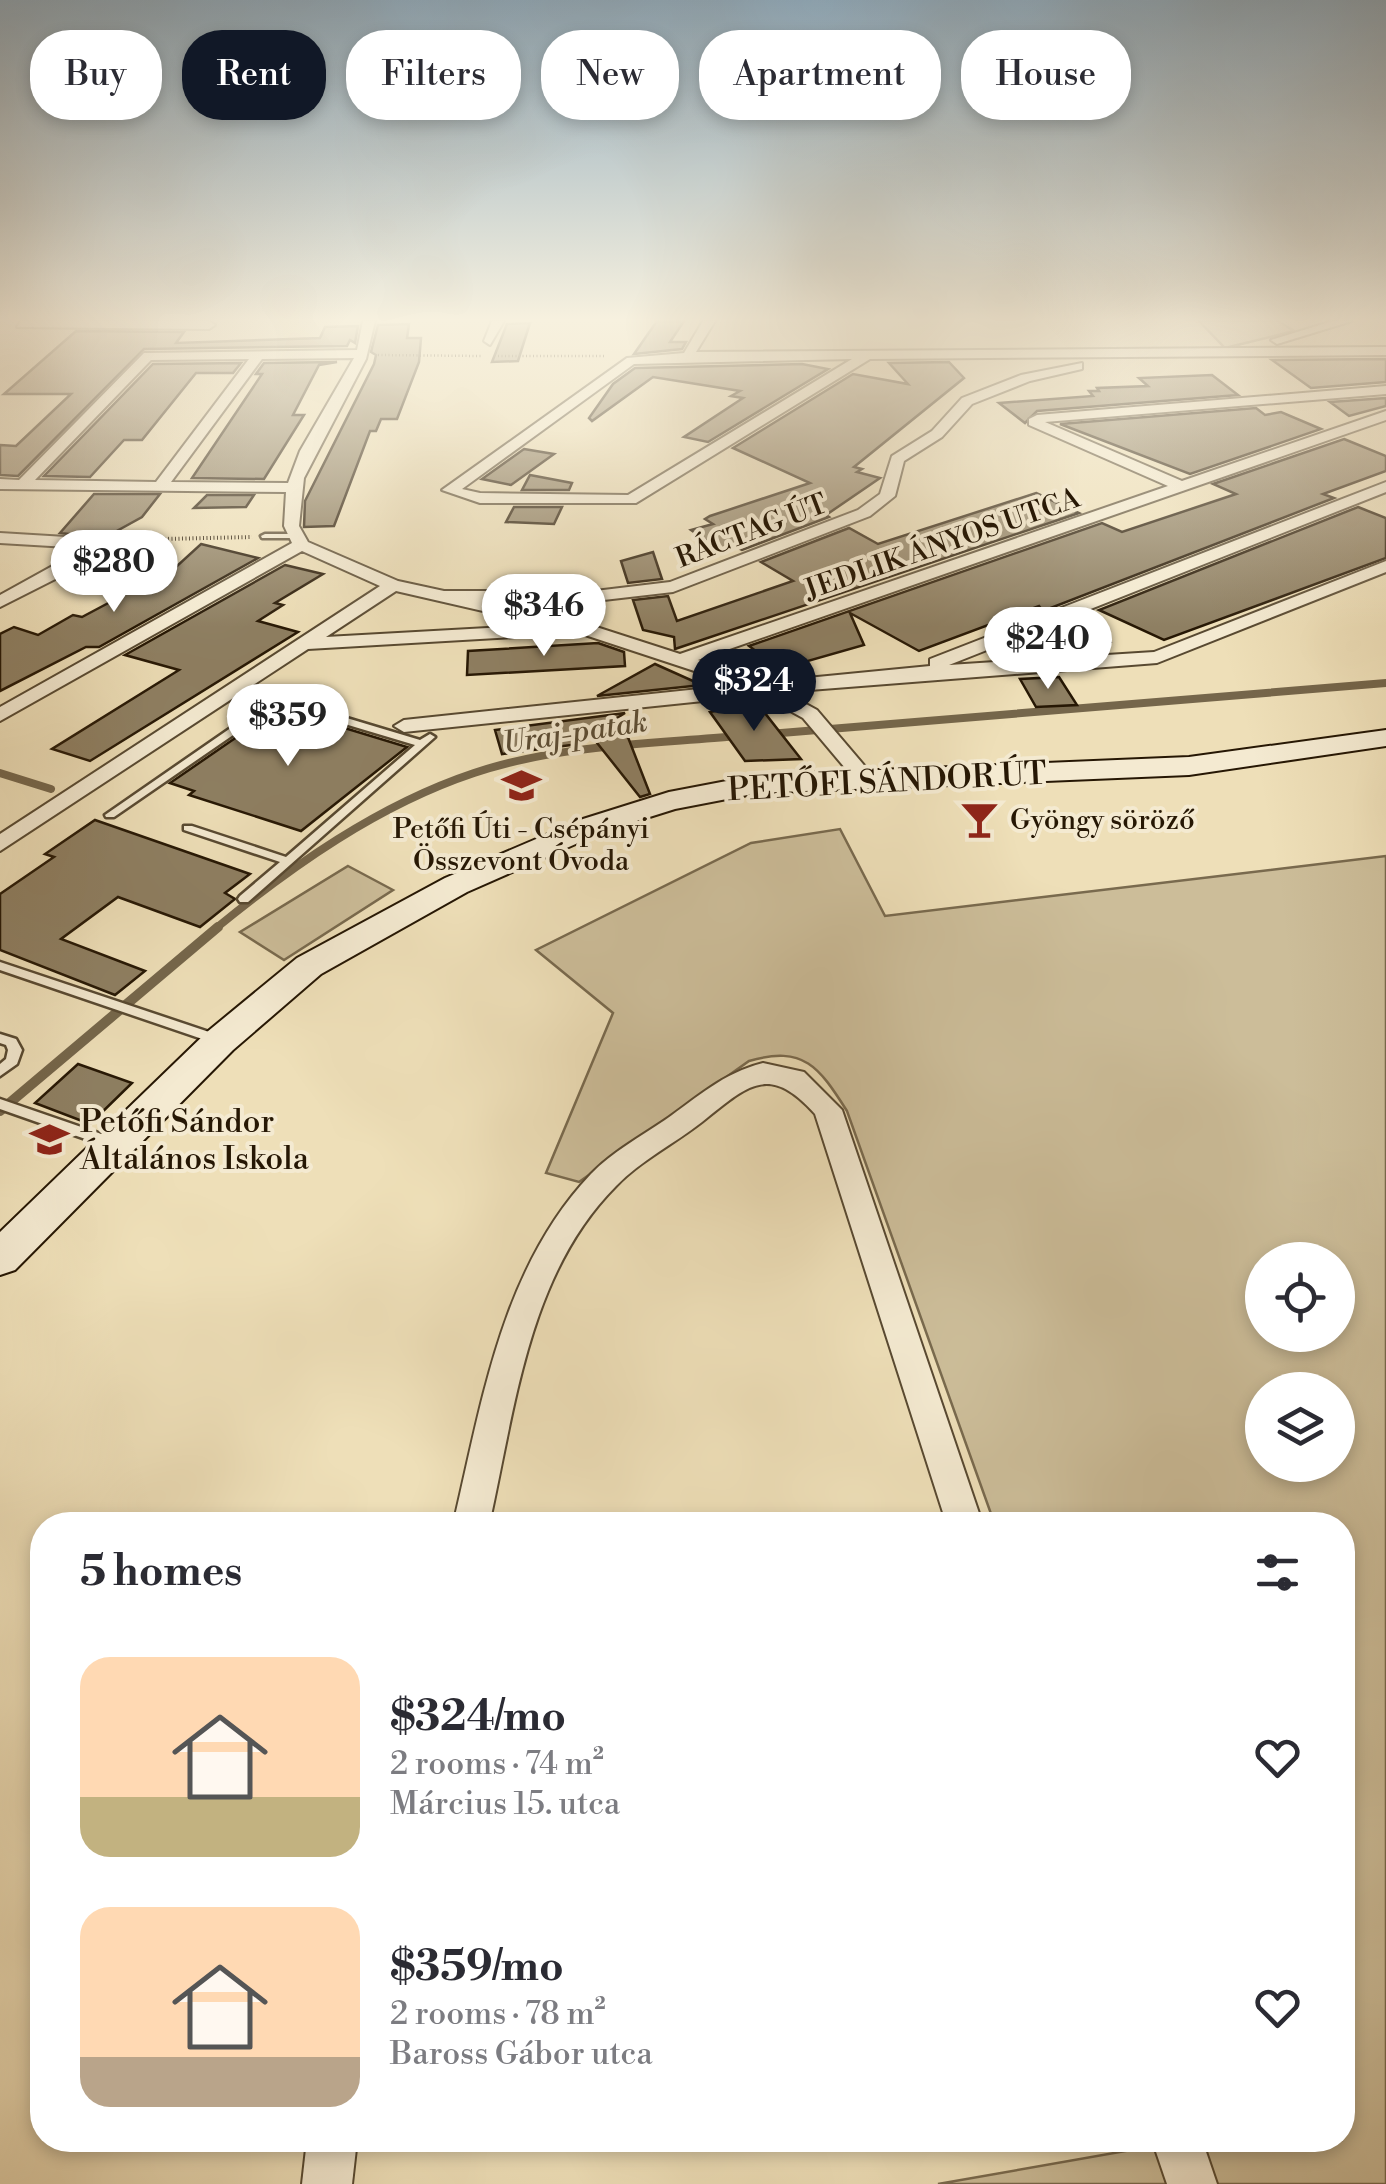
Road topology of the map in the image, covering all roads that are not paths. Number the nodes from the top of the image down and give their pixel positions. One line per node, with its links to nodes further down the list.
1 (82, 423): 10 (street)
2 (207, 423): 11 (street)
3 (326, 423): 14 (street)
4 (543, 423): 5 (street)
5 (760, 423)
6 (947, 423): 20 (street, RÁCTAG ÚT)
7 (1036, 423): 12 (street)
8 (1361, 423): 12 (street, JEDLIK ÁNYOS UTCA)
9 (0, 484): 10 (street)
10 (23, 484): 11 (street)
11 (160, 486): 14 (street)
12 (1182, 486): 24 (street, JEDLIK ÁNYOS UTCA)
13 (1386, 486): 25 (street)
14 (292, 488): 17 (street)
15 (265, 536): 17 (lane)
16 (0, 538): 21 (street)
17 (297, 540): 19 (street); 27 (street)
18 (1386, 566): 25 (street)
19 (394, 585): 20 (street); 23 (street)
20 (446, 596): 22 (street)
21 (0, 602)
22 (581, 628): 23 (street); 24 (street)
23 (300, 644): 36 (street)
24 (684, 659): 26 (street)
25 (912, 672): 26 (street)
26 (761, 687): 28 (street); 33 (street)
27 (0, 716)
28 (493, 718): 29 (street); 32 (street)
29 (404, 726): 30 (lane)
30 (370, 728): 32 (lane); 34 (lane)
31 (1386, 738): 33 (street, PETŐFI SÁNDOR ÚT)
32 (426, 741): 37 (lane)
33 (863, 777): 41 (street, PETŐFI SÁNDOR ÚT)
34 (110, 814)
35 (188, 828): 37 (lane)
36 (0, 844)
37 (288, 861): 38 (lane)
38 (244, 899)
39 (0, 966): 41 (lane)
40 (0, 1038): 42 (lane)
41 (220, 1041): 44 (street, PETŐFI SÁNDOR ÚT)
42 (0, 1072)
43 (0, 1104): 44 (lane)
44 (116, 1145): 45 (street, PETŐFI SÁNDOR ÚT)
45 (0, 1258)
46 (475, 1512): 47 (street)
47 (961, 1512)
48 (331, 2152): 50 (street)
49 (1181, 2152): 51 (street)
50 (327, 2184)
51 (1192, 2184)

